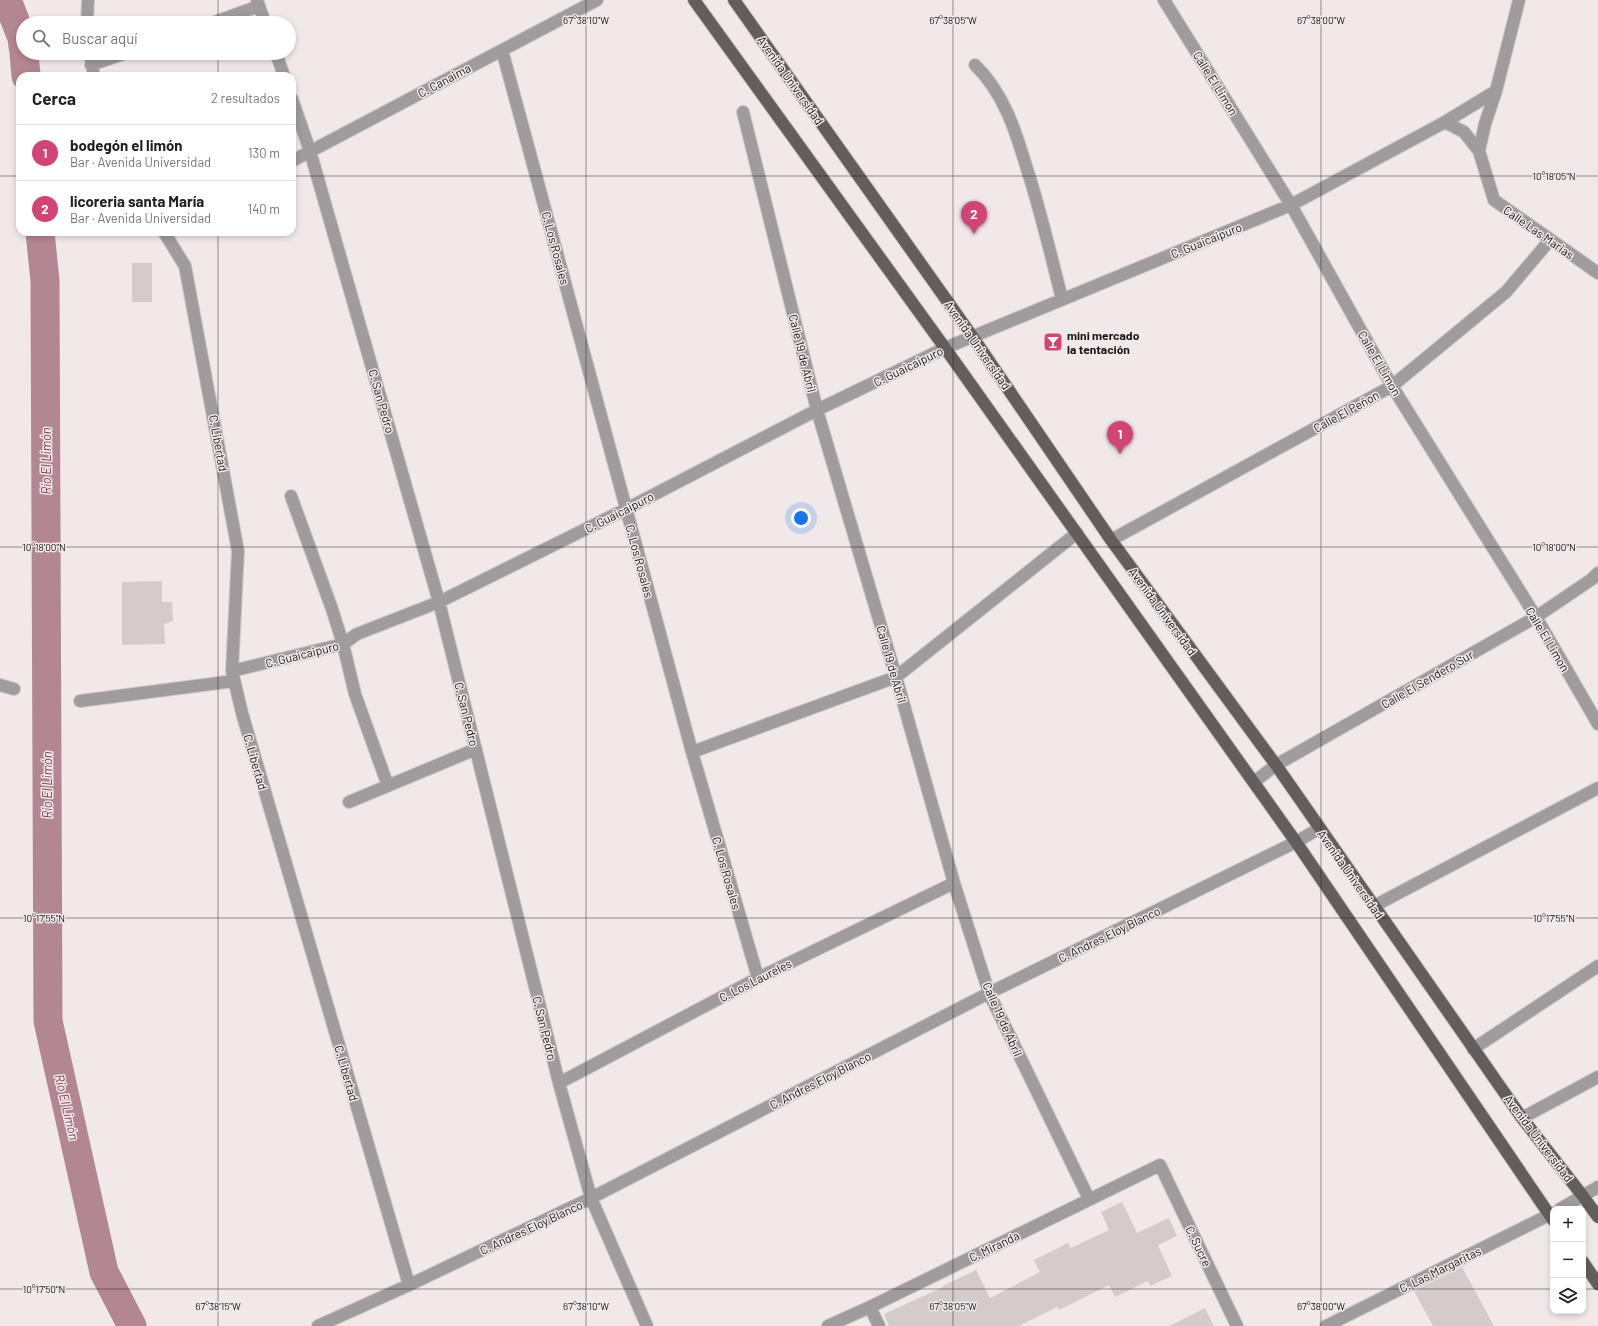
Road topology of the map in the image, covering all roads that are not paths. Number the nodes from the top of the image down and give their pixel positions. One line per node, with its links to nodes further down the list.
1 (88, 0): 8 (street)
2 (597, 0): 11 (street, C. Canaima)
3 (694, 0): 30 (main road, Avenida Universidad)
4 (734, 0): 29 (main road, Avenida Universidad)
5 (1164, 0): 24 (street, Calle El Limon)
6 (1518, 0): 17 (street)
7 (258, 3): 9 (street); 10 (street)
8 (87, 16)
9 (228, 16)
10 (263, 16)
11 (502, 50): 21 (street, C. Canaima); 34 (street, C. Los Rosales)
12 (106, 60): 14 (street)
13 (278, 60): 16 (street)
14 (92, 65)
15 (975, 65): 28 (street)
16 (283, 72)
17 (1496, 91): 20 (street, C. Guaicaipuro); 22 (street, Calle Las Marias)
18 (296, 111): 21 (street, C. San Pedro)
19 (743, 112): 32 (street, Calle 19 de Abril)
20 (1445, 122): 22 (street); 24 (street, C. Guaicaipuro)
21 (310, 151): 23 (street, C. Canaima); 38 (street, C. San Pedro)
22 (1479, 151): 26 (street, Calle Las Marias)
23 (296, 158)
24 (1291, 205): 28 (street, C. Guaicaipuro); 31 (street, Calle El Limon)
25 (166, 236): 41 (street, C. Libertad)
26 (1550, 240): 27 (street, Calle Las Marias); 31 (street, Calle El Peñon)
27 (1598, 273)
28 (1062, 299): 29 (street, C. Guaicaipuro)
29 (972, 336): 30 (street, C. Guaicaipuro); 36 (main road, Avenida Universidad)
30 (945, 348): 32 (street, C. Guaicaipuro); 35 (main road, Avenida Universidad)
31 (1392, 386): 36 (street, Calle El Peñon); 39 (street, Calle El Limon)
32 (817, 410): 34 (street, C. Guaicaipuro); 42 (street, Calle 19 de Abril)
33 (291, 496): 40 (street)
34 (626, 509): 38 (street, C. Guaicaipuro); 48 (street, C. Los Rosales)
35 (1078, 533): 42 (street); 50 (main road, Avenida Universidad)
36 (1111, 540): 49 (main road, Avenida Universidad)
37 (1598, 573): 39 (street, Calle El Sendero Sur)
38 (440, 602): 40 (street, C. Guaicaipuro); 47 (street, C. San Pedro)
39 (1536, 617): 46 (street, Calle El Limon); 49 (street, Calle El Sendero Sur)
40 (343, 644): 41 (street, C. Guaicaipuro); 51 (street)
41 (233, 676): 45 (street, C. Guaicaipuro); 76 (street, C. Libertad)
42 (896, 677): 48 (street); 56 (street, Calle 19 de Abril)
43 (0, 685): 44 (street)
44 (14, 689)
45 (80, 701)
46 (1598, 724)
47 (476, 749): 51 (street); 63 (street, C. San Pedro)
48 (692, 752): 59 (street, C. Los Rosales)
49 (1276, 766): 50 (street, Calle El Sendero Sur); 54 (main road, Avenida Universidad)
50 (1254, 782): 55 (main road, Avenida Universidad)
51 (388, 786): 53 (street)
52 (1598, 788): 57 (street)
53 (349, 802)
54 (1320, 828): 55 (street, C. Andres Eloy Blanco); 57 (main road, Avenida Universidad)
55 (1296, 842): 60 (street, C. Andres Eloy Blanco); 71 (main road, Avenida Universidad)
56 (954, 883): 59 (street, C. Los Laureles); 60 (street, Calle 19 de Abril)
57 (1374, 906): 61 (main road, Avenida Universidad)
58 (1598, 966): 61 (street)
59 (758, 978): 63 (street, C. Los Laureles)
60 (989, 993): 68 (street, C. Andres Eloy Blanco); 69 (street, Calle 19 de Abril)
61 (1473, 1049): 64 (main road, Avenida Universidad)
62 (1598, 1077): 64 (street)
63 (559, 1083): 68 (street, C. San Pedro)
64 (1522, 1118): 67 (main road, Avenida Universidad)
65 (1160, 1165): 69 (street, C. Miranda); 82 (street, C. Sucre)
66 (1598, 1187): 67 (street, C. Las Margaritas)
67 (1582, 1195): 70 (street, C. Las Margaritas); 73 (main road, Avenida Universidad)
68 (591, 1198): 76 (street, C. Andres Eloy Blanco); 79 (street, C. San Pedro)
69 (1089, 1199): 77 (street, C. Miranda)
70 (1566, 1206)
71 (1550, 1208)
72 (1550, 1216): 83 (street, C. Las Margaritas)
73 (1598, 1217)
74 (1586, 1266): 75 (main road)
75 (1598, 1284)
76 (409, 1285): 78 (street, C. Andres Eloy Blanco)
77 (870, 1307): 80 (street, C. Miranda); 81 (street)
78 (318, 1326)
79 (647, 1326)
80 (828, 1326)
81 (878, 1326)
82 (1237, 1326)
83 (1326, 1326)

